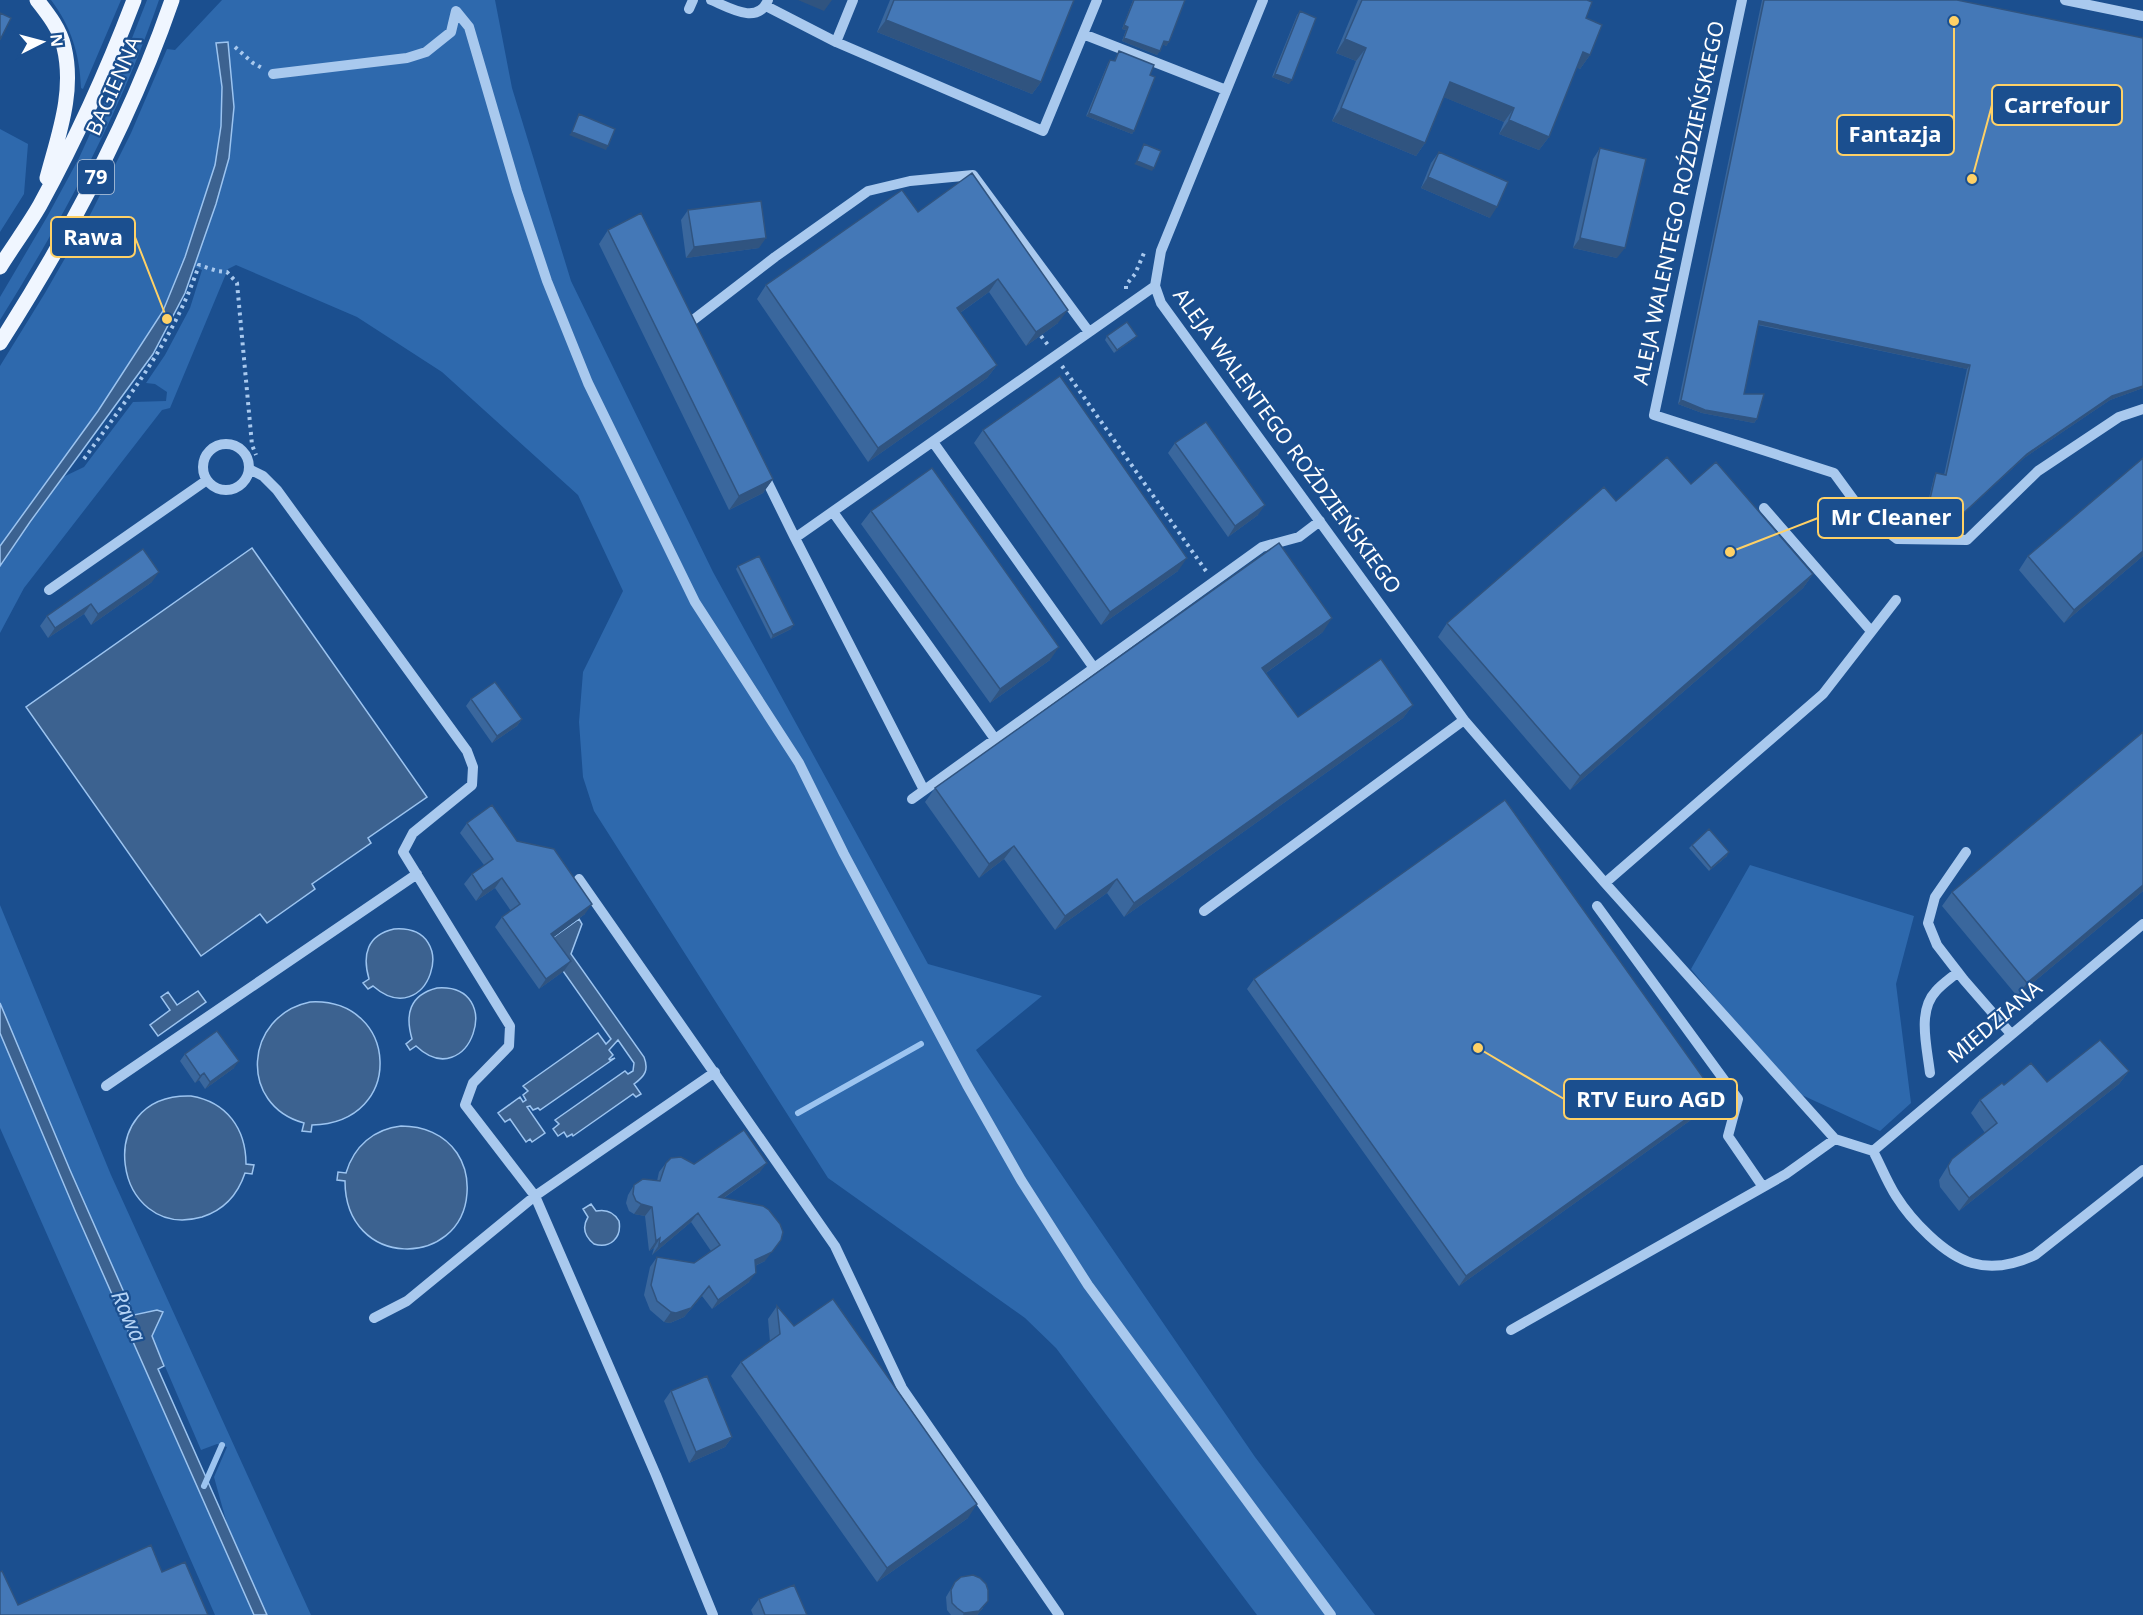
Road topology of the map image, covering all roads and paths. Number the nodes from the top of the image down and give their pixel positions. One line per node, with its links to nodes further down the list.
1 (37, 0): 18 (main road)
2 (134, 0): 18 (main road, BAGIENNA / 79)
3 (172, 0): 23 (main road, BAGIENNA / 79)
4 (711, 0): 10 (street)
5 (853, 0): 14 (street)
6 (1097, 0): 13 (street)
7 (1263, 0): 17 (street, ALEJA WALENTEGO ROŹDZIEŃSKIEGO)
8 (1742, 0): 26 (street, ALEJA WALENTEGO ROŹDZIEŃSKIEGO)
9 (2065, 0): 12 (street)
10 (767, 3): 14 (street)
11 (456, 5): 16 (street); 67 (street)
12 (2143, 16)
13 (1083, 34): 14 (street); 17 (street)
14 (836, 42)
15 (235, 46): 16 (path)
16 (273, 74)
17 (1226, 90): 20 (street, ALEJA WALENTEGO ROŹDZIEŃSKIEGO)
18 (39, 207): 19 (main road, BAGIENNA / 79)
19 (0, 267)
20 (1155, 286): 21 (street); 35 (street, ALEJA WALENTEGO ROŹDZIEŃSKIEGO)
21 (1089, 332): 24 (street); 25 (street)
22 (1041, 336): 25 (path)
23 (0, 343)
24 (699, 345)
25 (1055, 356): 27 (street); 37 (path)
26 (2143, 409)
27 (933, 442): 34 (street); 41 (street)
28 (84, 459): 31 (path)
29 (758, 463): 36 (street)
30 (249, 469): 31 (street); 32 (street); 32 (street)
31 (263, 476): 47 (street)
32 (207, 480): 38 (street)
33 (1764, 508): 40 (street)
34 (833, 512): 36 (street); 43 (street)
35 (1320, 521): 37 (street); 42 (street, ALEJA WALENTEGO ROŹDZIEŃSKIEGO)
36 (795, 538): 44 (street)
37 (1213, 582): 41 (street)
38 (49, 590)
39 (1896, 600): 40 (street)
40 (1871, 631): 49 (street)
41 (1094, 668): 43 (street)
42 (1464, 720): 49 (street, ALEJA WALENTEGO ROŹDZIEŃSKIEGO); 51 (street)
43 (995, 739): 44 (street)
44 (924, 790): 45 (street)
45 (912, 799)
46 (1966, 852): 53 (street)
47 (417, 874): 57 (street); 62 (street)
48 (579, 879): 55 (street)
49 (1605, 883): 58 (street, ALEJA WALENTEGO ROŹDZIEŃSKIEGO)
50 (1597, 906): 61 (street)
51 (1204, 911)
52 (2143, 924): 54 (street, MIEDZIANA)
53 (1958, 972): 54 (street); 56 (street)
54 (2011, 1034): 59 (street, MIEDZIANA)
55 (715, 1072): 62 (street); 66 (street)
56 (1930, 1073)
57 (106, 1086)
58 (1835, 1139): 59 (street); 61 (street)
59 (1873, 1151): 60 (street)
60 (2143, 1170)
61 (1763, 1187): 64 (street)
62 (535, 1196): 63 (street); 65 (street)
63 (374, 1318)
64 (1511, 1330)
65 (713, 1615)
66 (1059, 1615)
67 (1331, 1615)

